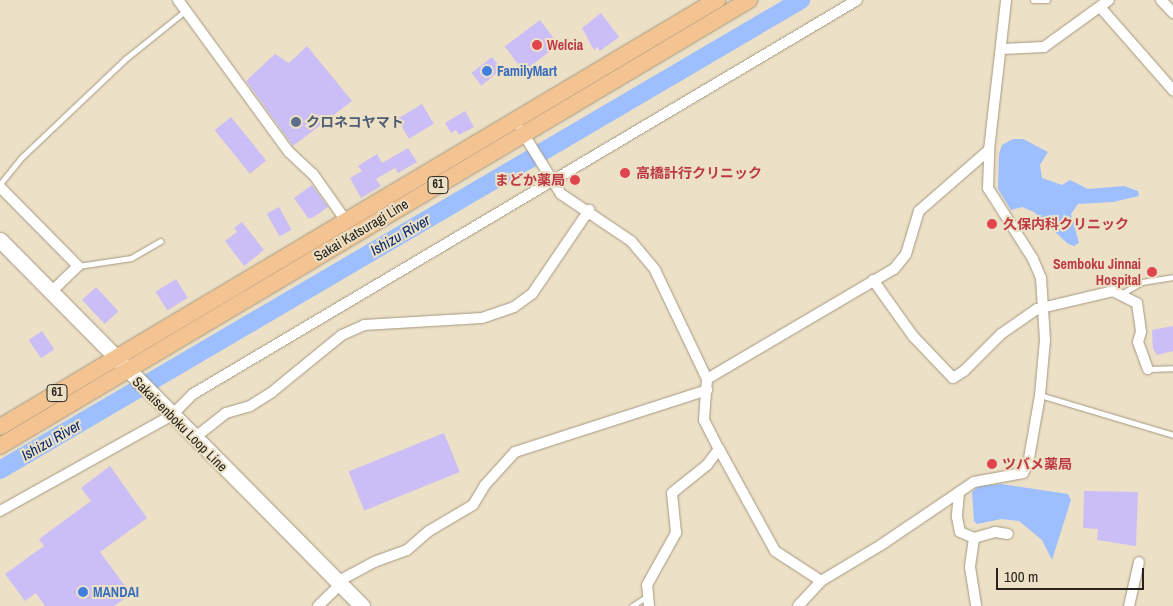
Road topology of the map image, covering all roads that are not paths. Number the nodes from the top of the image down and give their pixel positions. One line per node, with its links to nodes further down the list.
1 (178, 0): 11 (street)
2 (717, 0): 15 (main road, Sakai Katsuragi Line / 61)
3 (749, 0): 16 (main road, Sakai Katsuragi Line / 61)
4 (857, 0): 18 (street)
5 (1006, 0): 13 (street)
6 (1032, 0): 7 (lane)
7 (1047, 0)
8 (1109, 0): 10 (street)
9 (1161, 0): 12 (street)
10 (1100, 6): 13 (street); 14 (street)
11 (185, 11): 19 (lane); 21 (street)
12 (1173, 13)
13 (1002, 49): 17 (street)
14 (1173, 90)
15 (515, 120): 16 (street); 21 (main road, Sakai Katsuragi Line / 61)
16 (527, 139): 18 (street); 33 (main road, Sakai Katsuragi Line / 61)
17 (989, 150): 26 (street); 29 (street)
18 (553, 181): 20 (street); 37 (street)
19 (0, 185): 24 (street)
20 (588, 210): 34 (street); 40 (street)
21 (346, 221): 30 (main road, Sakai Katsuragi Line / 61)
22 (0, 240): 27 (main road, Sakaisenboku Loop Line)
23 (161, 241): 24 (lane)
24 (78, 266): 27 (street)
25 (1173, 277): 28 (lane)
26 (873, 280): 29 (street); 34 (street)
27 (50, 292): 30 (main road, Sakaisenboku Loop Line)
28 (1121, 294): 29 (street); 31 (street)
29 (1044, 305): 36 (street)
30 (115, 359): 33 (main road, Sakaisenboku Loop Line); 38 (main road, Sakai Katsuragi Line / 61)
31 (1148, 368): 32 (lane)
32 (1173, 368)
33 (132, 376): 37 (main road, Sakaisenboku Loop Line); 41 (main road, Sakai Katsuragi Line / 61)
34 (707, 379): 35 (street)
35 (706, 390): 42 (street); 49 (street)
36 (1040, 396): 39 (lane); 43 (street)
37 (167, 412): 40 (main road, Sakaisenboku Loop Line); 44 (street)
38 (0, 427)
39 (1173, 435)
40 (193, 439): 49 (main road, Sakaisenboku Loop Line)
41 (0, 446)
42 (718, 449): 48 (street); 50 (street)
43 (959, 492): 46 (street); 48 (street)
44 (0, 511)
45 (1008, 534): 46 (street)
46 (974, 538): 55 (street)
47 (1139, 562): 56 (street)
48 (821, 581): 54 (street)
49 (339, 583): 51 (street); 52 (main road, Sakaisenboku Loop Line)
50 (648, 601): 53 (lane)
51 (318, 606)
52 (362, 606)
53 (632, 606)
54 (798, 606)
55 (976, 606)
56 (1129, 606)

